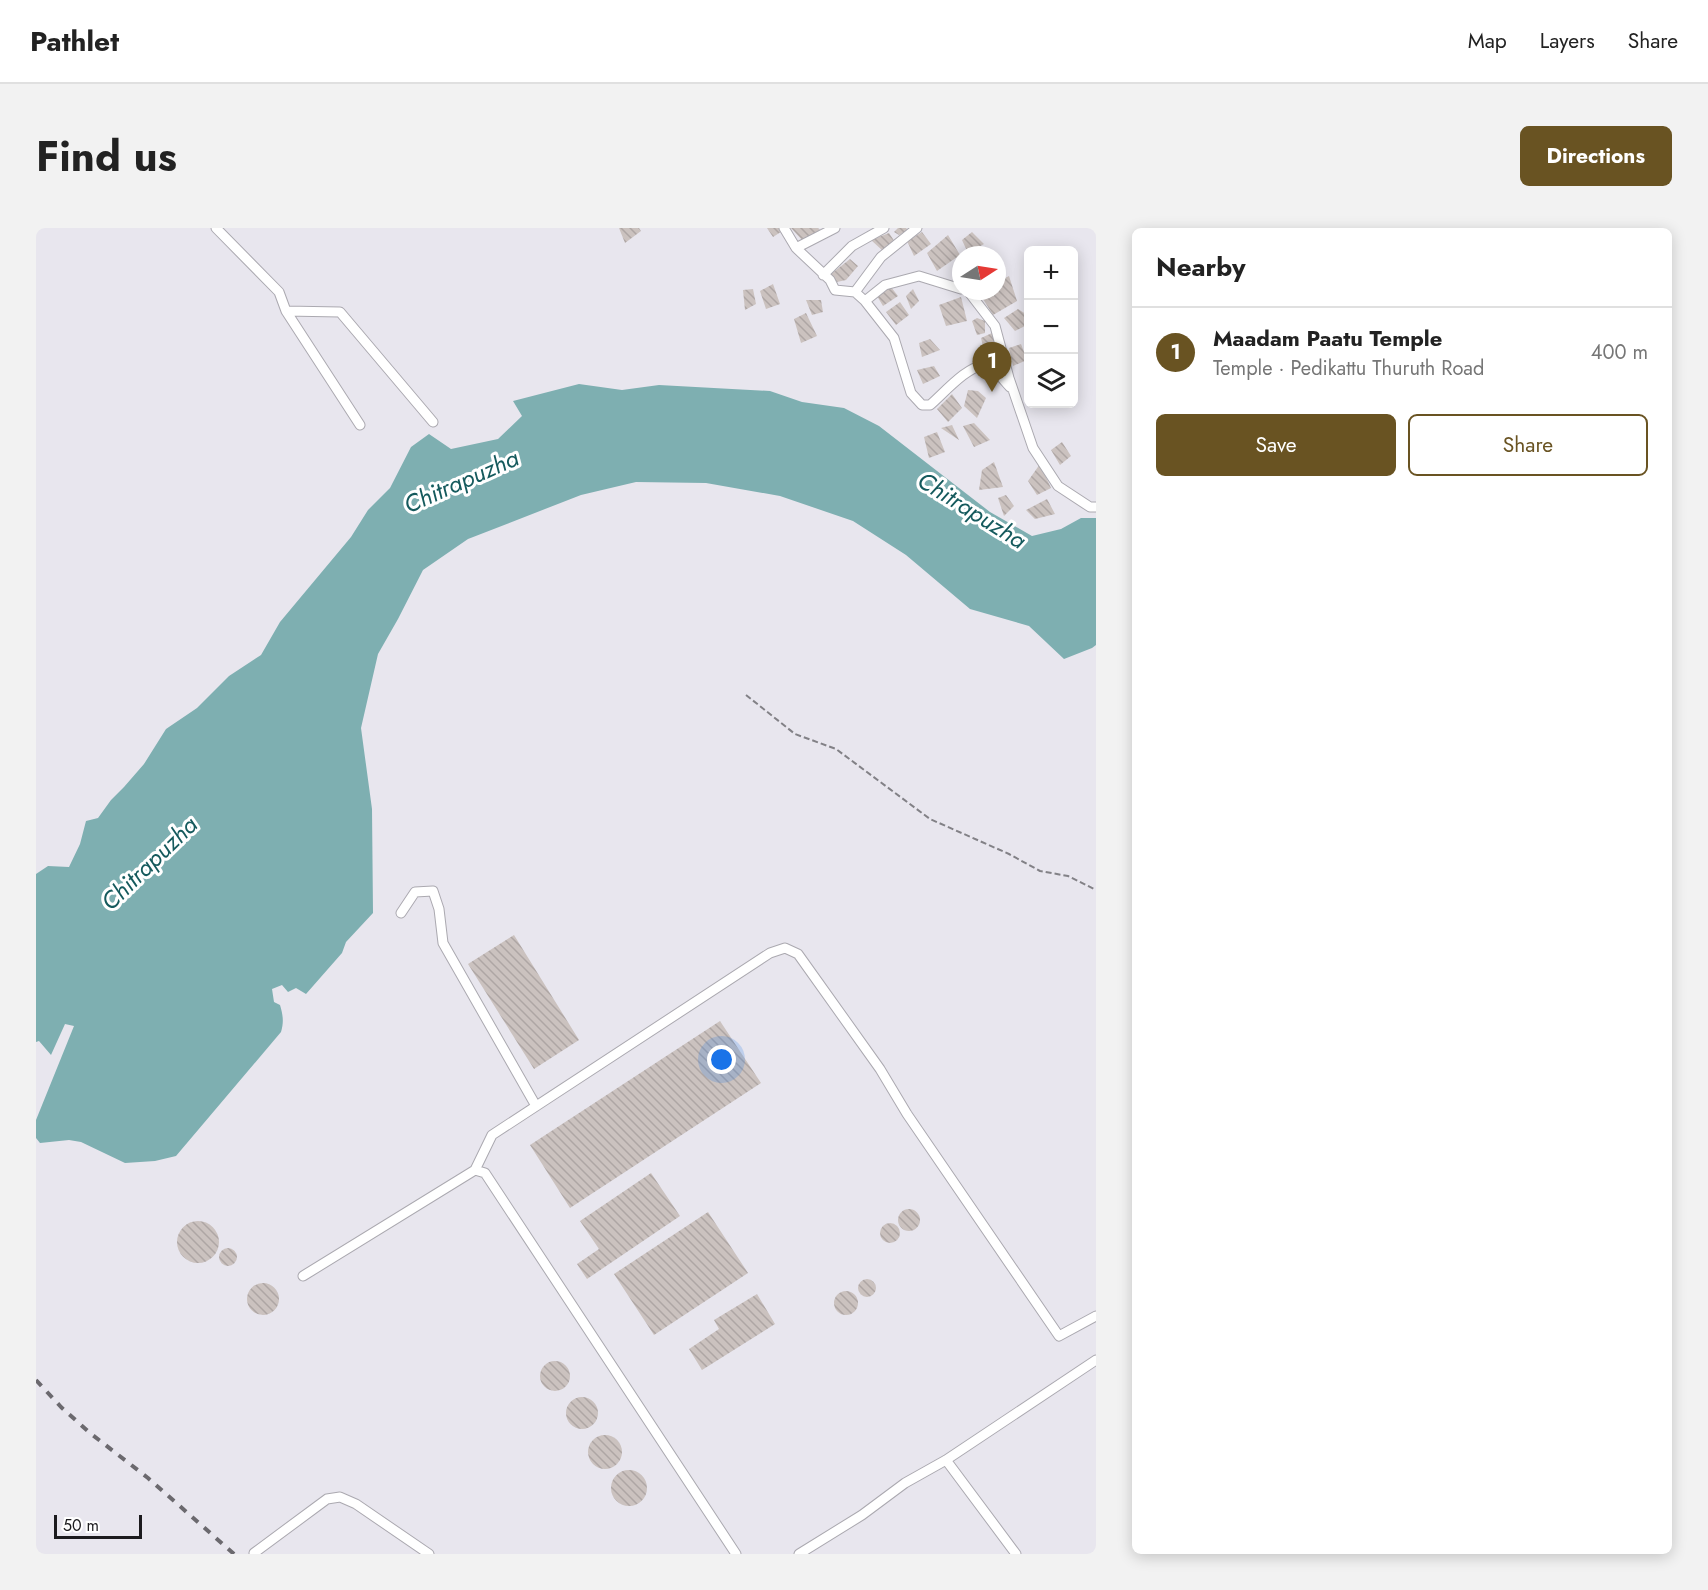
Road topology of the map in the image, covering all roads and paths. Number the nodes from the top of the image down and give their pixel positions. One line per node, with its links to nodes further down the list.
1 (216, 228): 12 (street)
2 (784, 228): 6 (street)
3 (835, 228): 6 (street)
4 (884, 228): 7 (street)
5 (917, 228): 9 (street)
6 (796, 248): 7 (street)
7 (823, 275): 9 (street)
8 (952, 286): 10 (street)
9 (855, 292): 10 (street)
10 (865, 300): 13 (street)
11 (975, 300): 13 (street)
12 (286, 311): 14 (street); 15 (street)
13 (1013, 390): 16 (street)
14 (433, 422)
15 (360, 425)
16 (1096, 507)
17 (746, 695): 18 (path)
18 (1096, 890)
19 (401, 913): 20 (street)
20 (536, 1106): 21 (street); 23 (street)
21 (475, 1170): 22 (street); 28 (street)
22 (303, 1276)
23 (1096, 1316)
24 (1096, 1360): 25 (street)
25 (946, 1460): 29 (street); 30 (street)
26 (254, 1553): 27 (street)
27 (429, 1554)
28 (736, 1554)
29 (800, 1554)
30 (1016, 1554)

